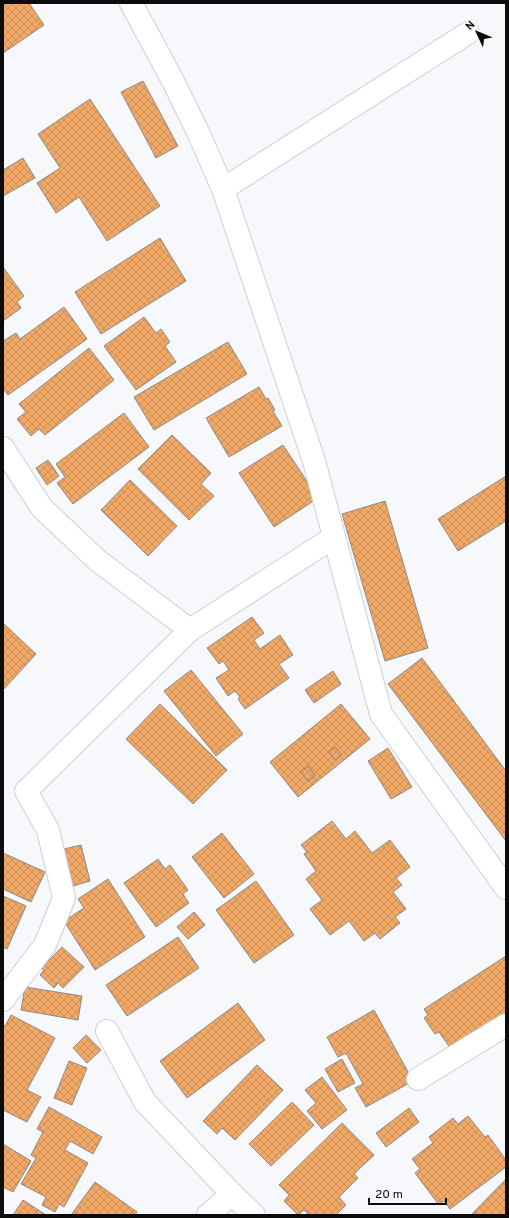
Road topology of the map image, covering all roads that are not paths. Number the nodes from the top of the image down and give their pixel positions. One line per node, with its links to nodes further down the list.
1 (131, 3): 3 (street)
2 (468, 33): 3 (street)
3 (223, 189): 5 (street)
4 (3, 448): 6 (street)
5 (334, 537): 6 (street); 7 (street)
6 (190, 630): 8 (street)
7 (506, 888)
8 (3, 1000)
9 (506, 1025): 11 (street)
10 (107, 1031): 12 (street)
11 (418, 1079)
12 (232, 1194): 13 (street); 14 (street)
13 (208, 1215)
14 (254, 1215)

